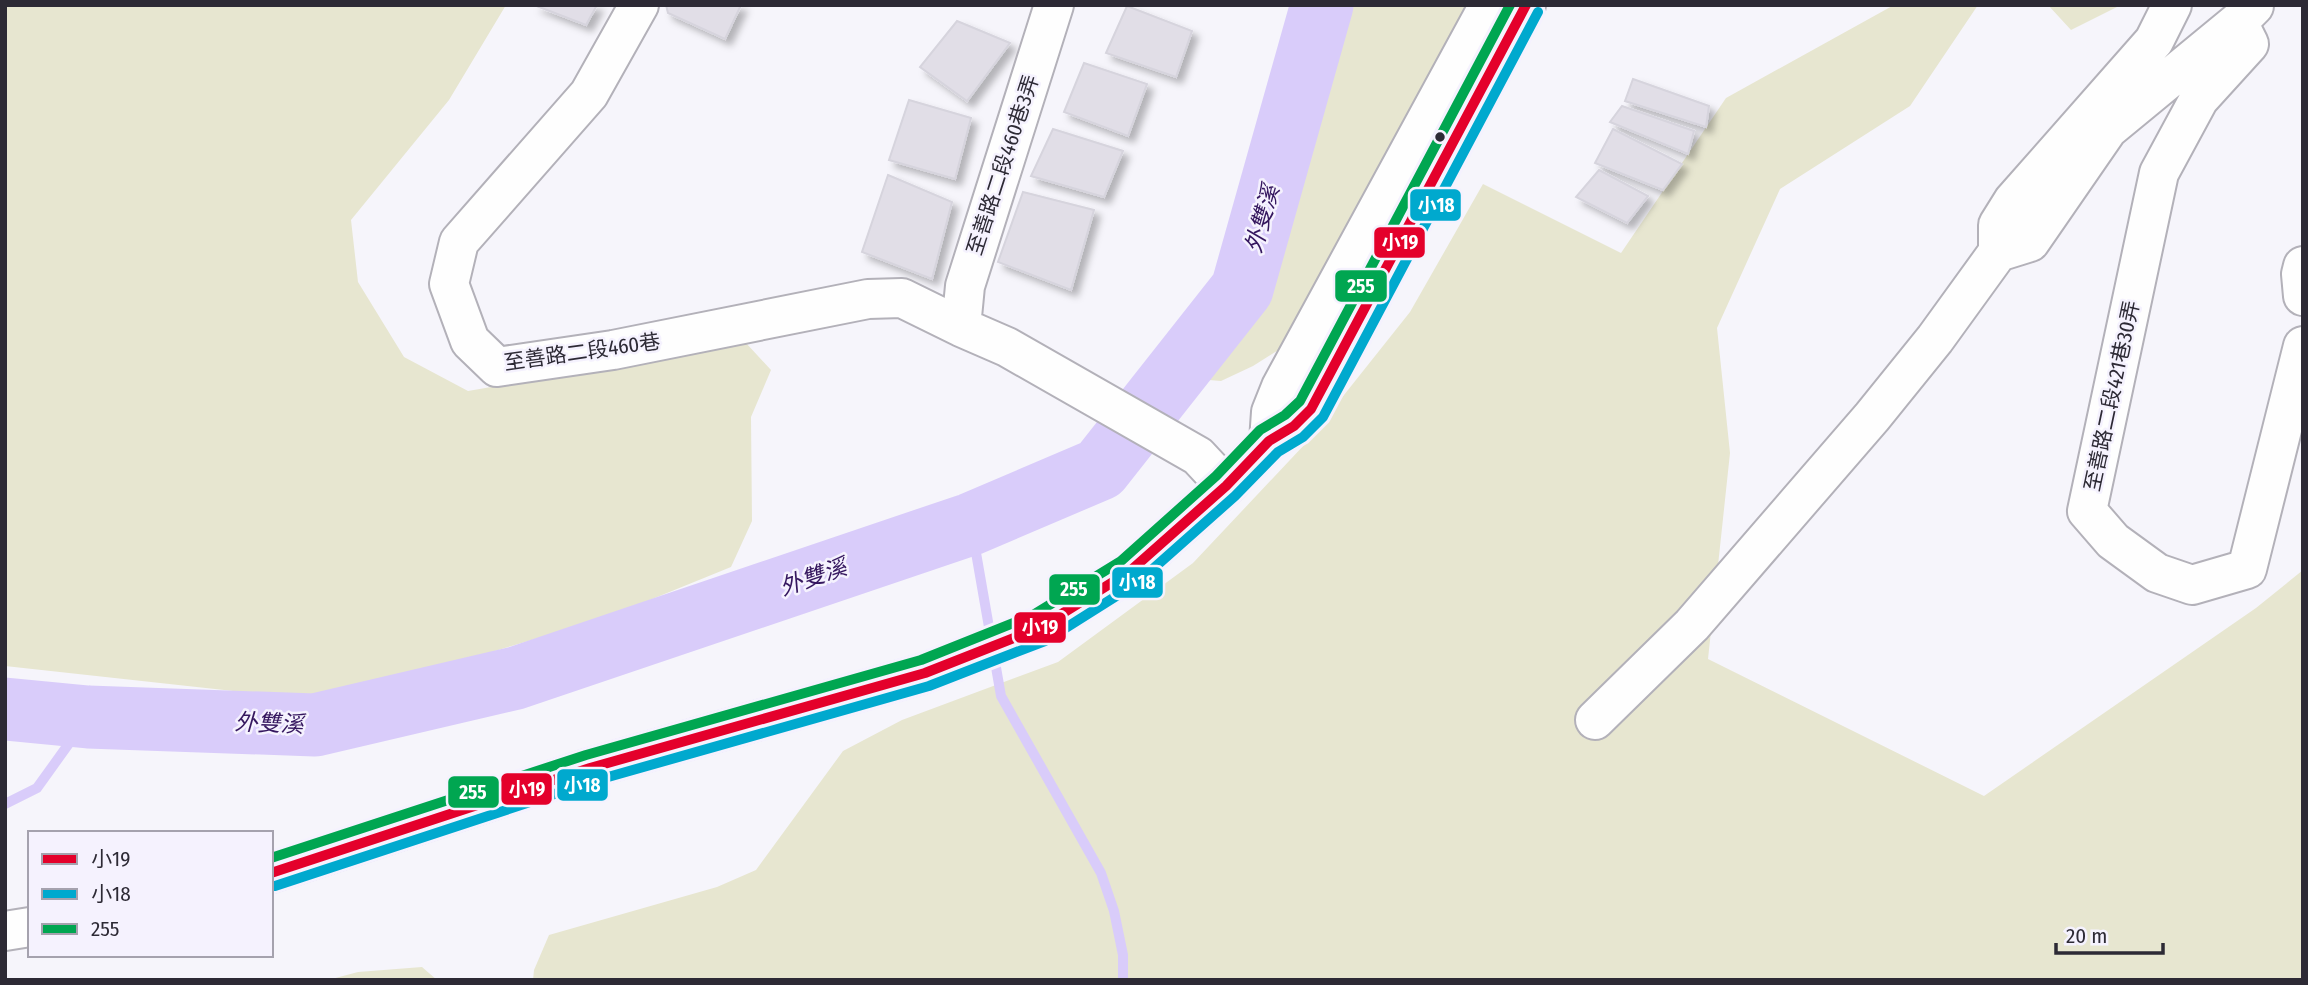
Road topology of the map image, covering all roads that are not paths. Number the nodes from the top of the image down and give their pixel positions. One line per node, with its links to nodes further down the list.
1 (639, 5): 10 (street, 至善路二段460巷)
2 (1054, 5): 10 (street, 至善路二段460巷3弄)
3 (1489, 5): 12 (street)
4 (1526, 5): 12 (street)
5 (2172, 5): 7 (street)
6 (2247, 14): 7 (street); 11 (street, 至善路二段421巷30弄)
7 (1998, 252): 14 (street)
8 (2303, 266): 9 (street)
9 (2303, 296)
10 (961, 327): 13 (street, 至善路二段460巷)
11 (2303, 346)
12 (1269, 441): 13 (street)
13 (1226, 486): 15 (street)
14 (1595, 720)
15 (273, 872)
16 (28, 927): 17 (street)
17 (5, 931)

